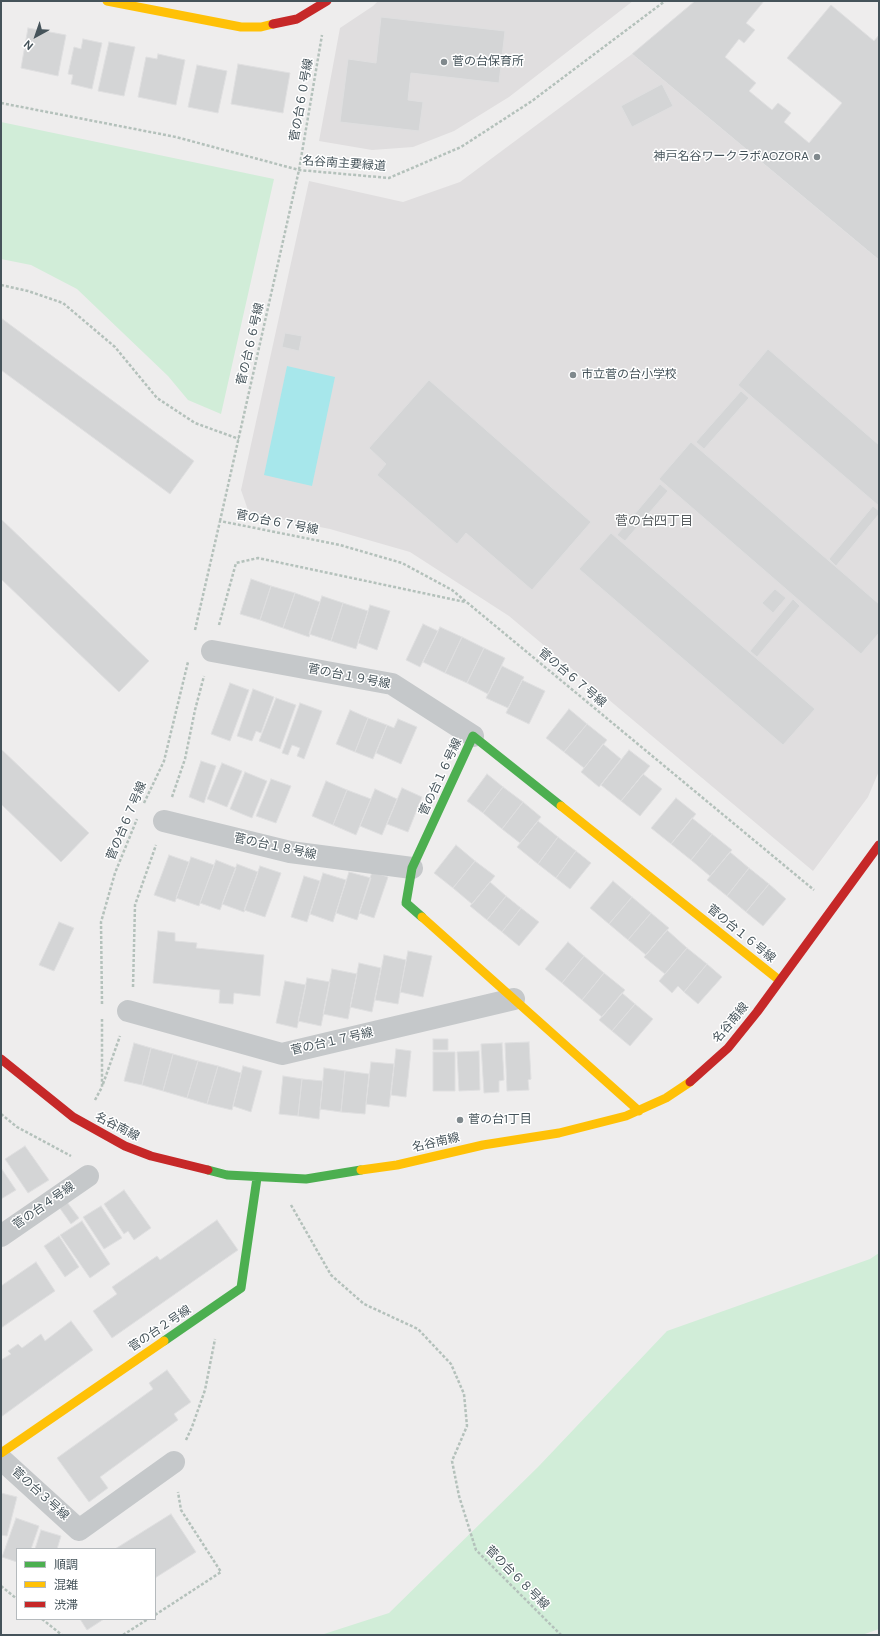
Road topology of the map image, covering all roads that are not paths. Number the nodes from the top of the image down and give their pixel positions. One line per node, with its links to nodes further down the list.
1 (107, 1): 2 (street)
2 (327, 1)
3 (212, 651): 4 (street, 菅の台１９号線)
4 (473, 736): 7 (street, 菅の台１６号線); 8 (street, 菅の台１６号線)
5 (164, 821): 7 (street, 菅の台１８号線)
6 (879, 845): 8 (street, 名谷南線)
7 (412, 868): 9 (street, 菅の台１６号線)
8 (779, 980): 12 (street, 名谷南線)
9 (514, 999): 10 (street, 菅の台１７号線); 12 (street, 菅の台１６号線)
10 (128, 1011)
11 (1, 1059): 14 (street, 名谷南線)
12 (640, 1111): 14 (street, 名谷南線)
13 (88, 1176): 15 (street, 菅の台４号線)
14 (257, 1178): 16 (street, 菅の台２号線)
15 (1, 1236)
16 (1, 1453)
17 (1, 1459): 18 (street, 菅の台３号線)
18 (174, 1462)

